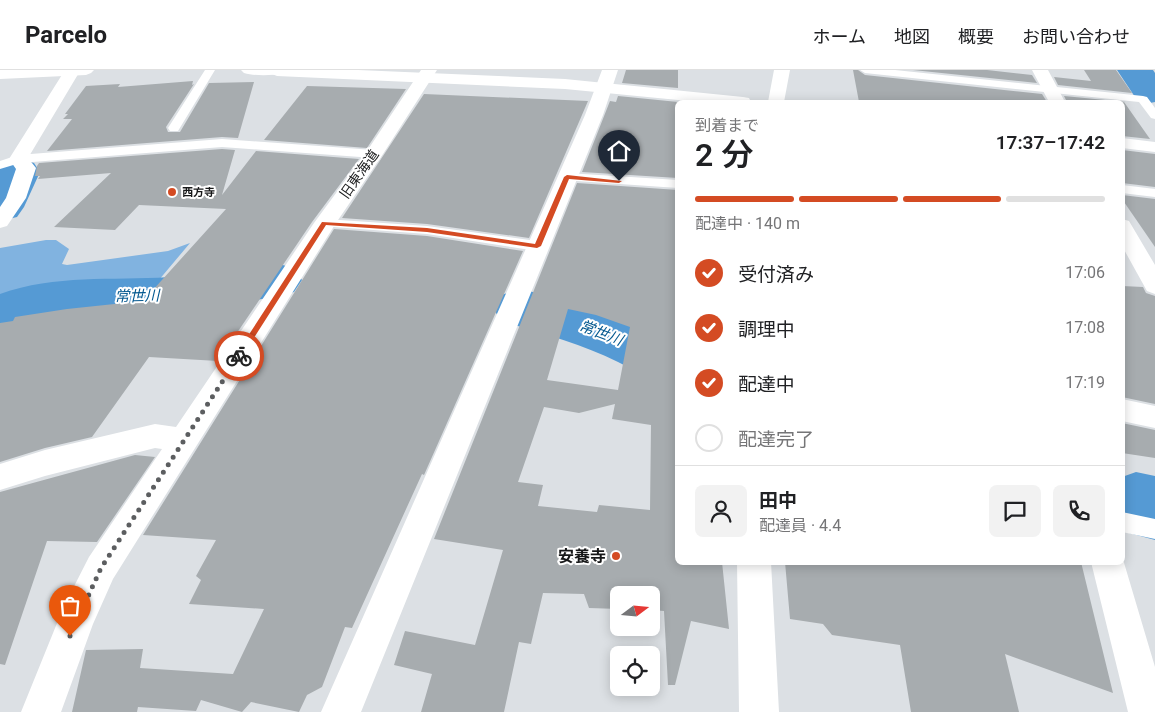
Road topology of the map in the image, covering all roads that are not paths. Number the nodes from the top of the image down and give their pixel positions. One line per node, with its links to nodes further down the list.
1 (72, 70): 2 (street); 9 (street); 20 (street)
2 (86, 70)
3 (210, 70): 16 (lane)
4 (249, 70): 5 (street)
5 (277, 70): 10 (street)
6 (782, 70): 14 (street)
7 (865, 70): 12 (lane)
8 (1040, 70): 12 (street)
9 (0, 74)
10 (426, 74): 11 (street); 19 (street, 旧東海道)
11 (606, 79): 13 (street); 21 (street)
12 (1053, 96): 15 (lane)
13 (731, 100)
14 (776, 100)
15 (1155, 116)
16 (174, 128)
17 (1125, 143): 18 (street)
18 (1155, 147)
19 (374, 154): 20 (lane); 26 (street, 旧東海道)
20 (9, 162): 25 (street)
21 (567, 177): 22 (lane); 28 (street)
22 (675, 184)
23 (1125, 189): 24 (lane)
24 (1155, 192)
25 (0, 222)
26 (324, 223): 28 (lane); 32 (street, 旧東海道)
27 (1125, 230): 29 (street)
28 (537, 246): 39 (street)
29 (1154, 282)
30 (1125, 411): 31 (street)
31 (1155, 417)
32 (184, 440): 33 (street); 38 (street, 旧東海道)
33 (0, 477)
34 (1125, 523): 35 (lane)
35 (1155, 530)
36 (754, 565): 40 (street)
37 (1109, 565): 41 (street)
38 (41, 712)
39 (341, 712)
40 (759, 712)
41 (1148, 712)

